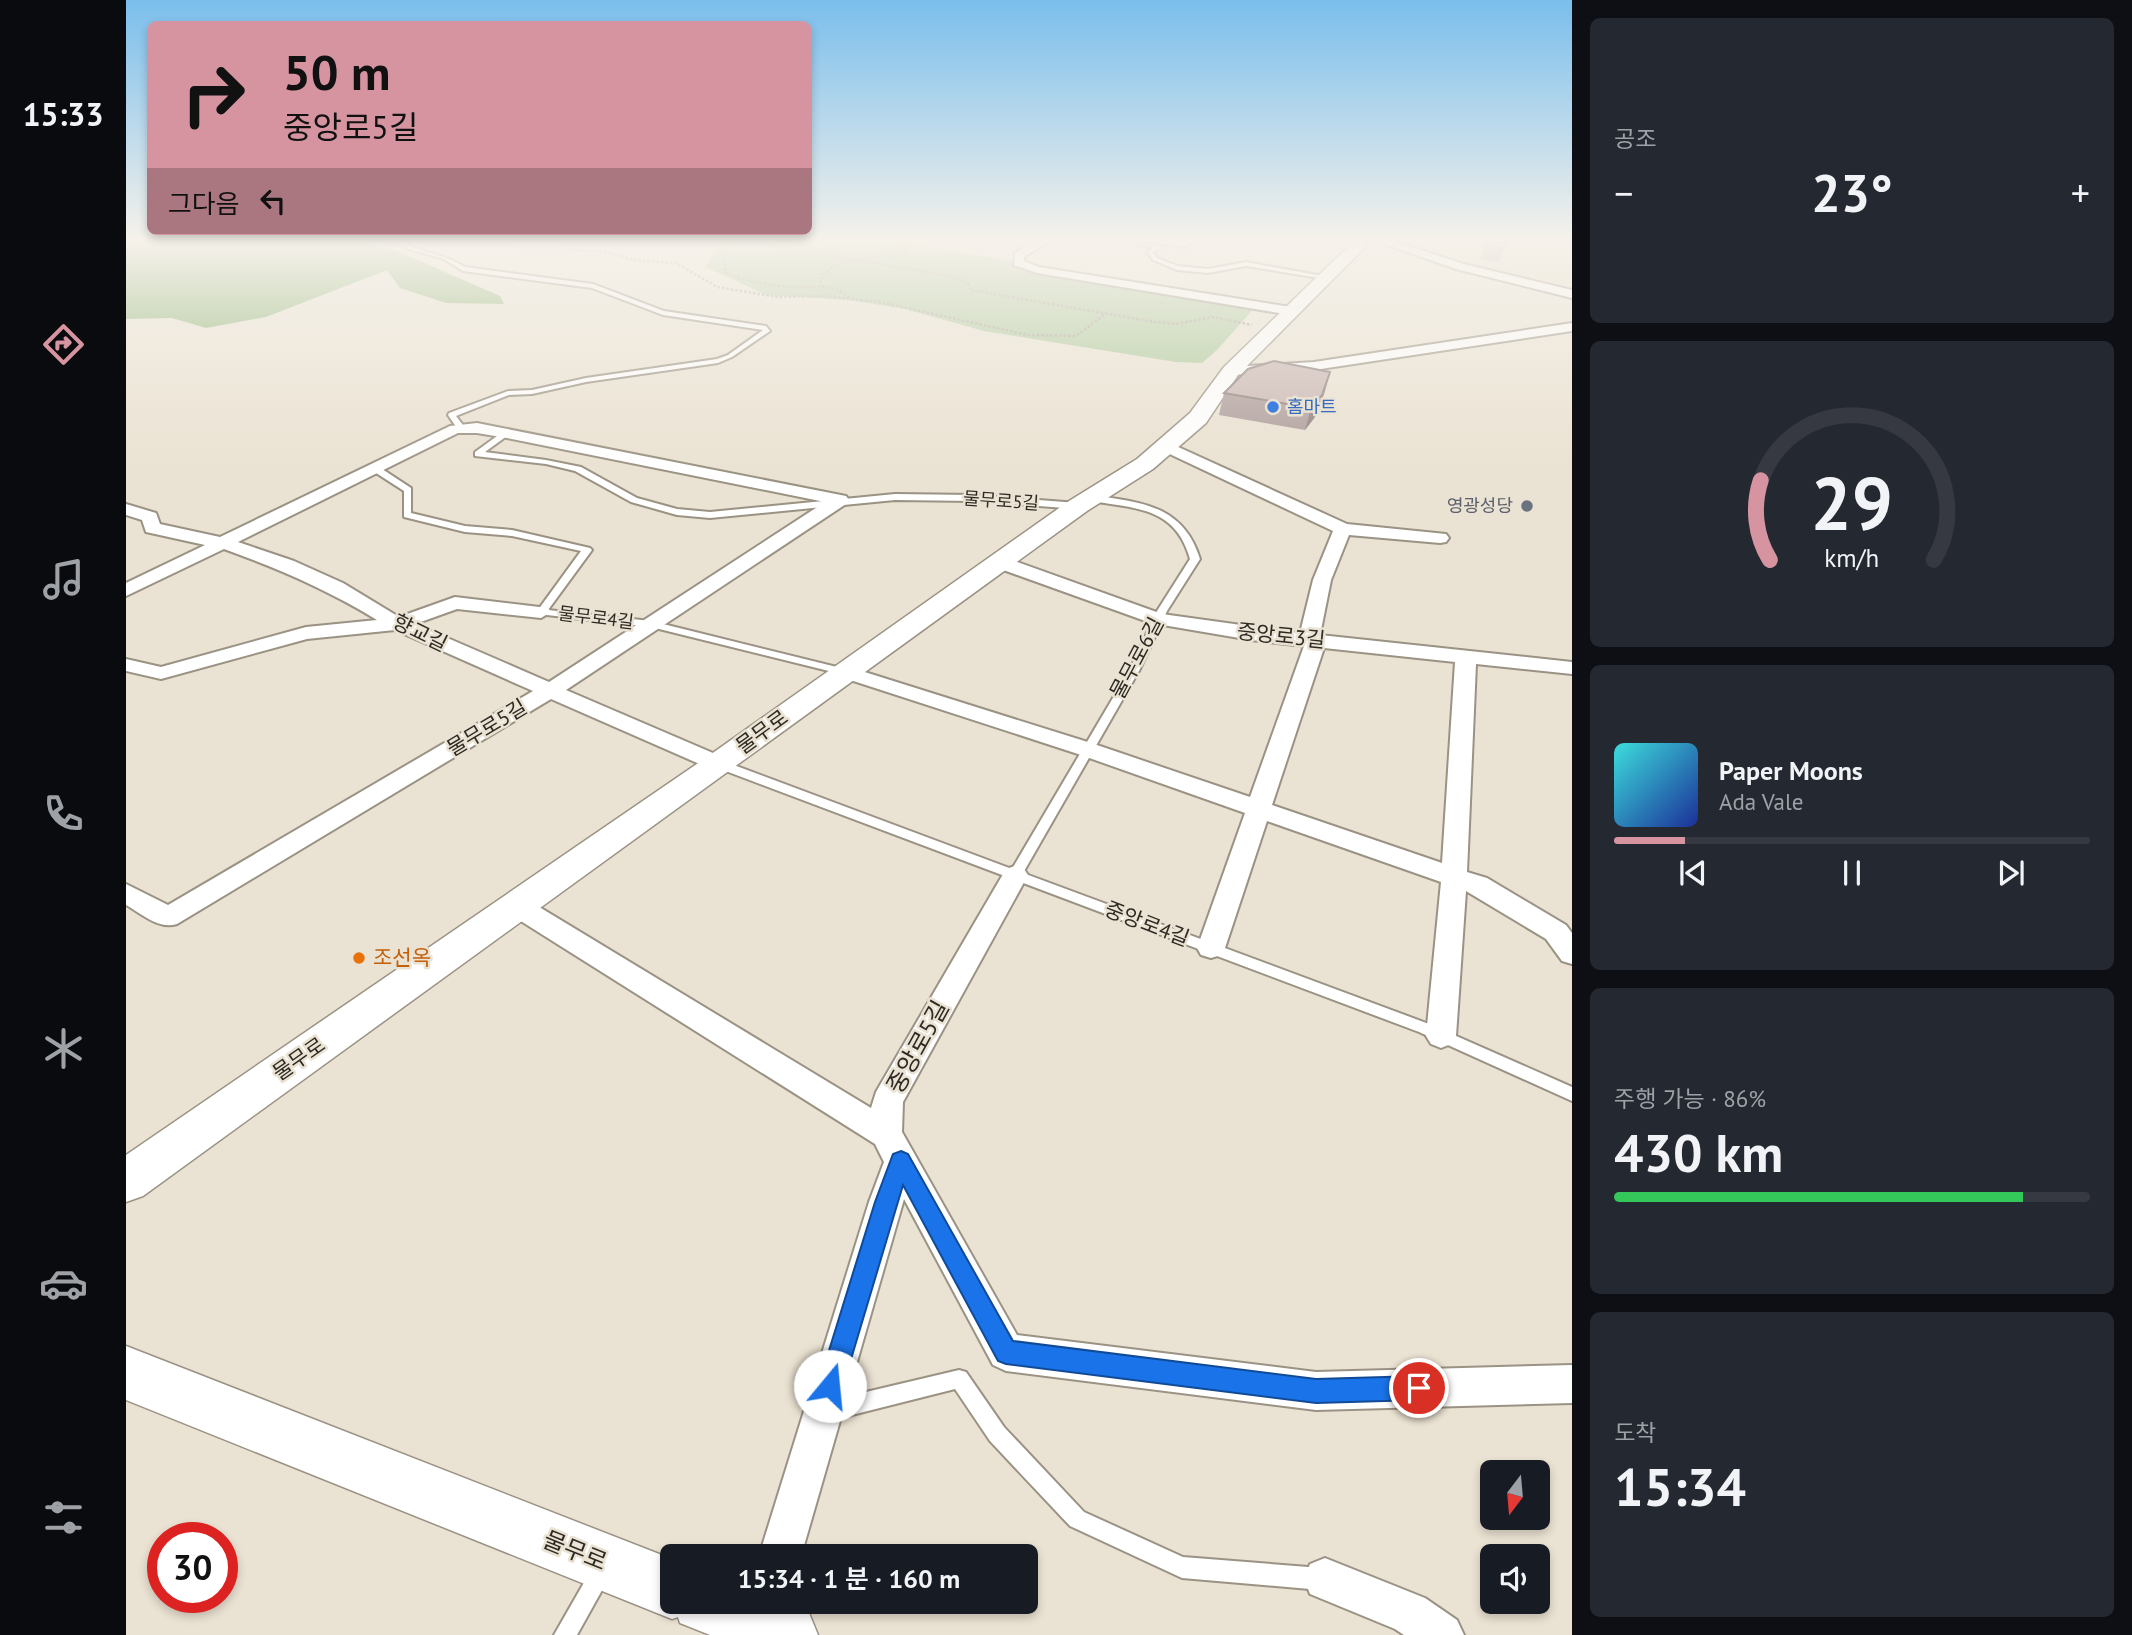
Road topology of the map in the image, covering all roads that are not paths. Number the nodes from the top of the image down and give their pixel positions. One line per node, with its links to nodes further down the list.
1 (699, 318): 6 (lane)
2 (1275, 318): 3 (street)
3 (1283, 320): 5 (main road, 물무로)
4 (1572, 327): 5 (street)
5 (1231, 371): 8 (main road, 물무로)
6 (462, 429): 7 (street, 물무로5길); 9 (street, 물무로5길)
7 (507, 433): 10 (street, 물무로5길); 10 (lane, 물무로5길)
8 (1165, 446): 11 (main road, 물무로); 13 (street)
9 (376, 469): 15 (street, 물무로5길); 18 (lane, 물무로4길)
10 (840, 500): 11 (lane, 물무로5길); 21 (street, 물무로5길)
11 (1084, 502): 16 (main road, 물무로); 19 (lane, 물무로6길)
12 (126, 509): 15 (street, 향교길)
13 (1343, 529): 14 (street); 22 (street)
14 (1440, 538)
15 (223, 543): 17 (street, 물무로5길); 20 (street, 향교길)
16 (999, 562): 19 (street, 중앙로3길); 26 (main road, 물무로)
17 (126, 590)
18 (541, 612): 20 (street); 21 (lane, 물무로4길)
19 (1158, 619): 22 (street, 중앙로3길); 28 (lane, 물무로6길)
20 (397, 624): 24 (street); 27 (street, 향교길)
21 (651, 624): 26 (lane, 물무로4길); 27 (street, 물무로5길)
22 (1312, 640): 23 (street, 중앙로3길); 30 (street)
23 (1466, 657): 25 (street, 중앙로3길); 32 (street)
24 (126, 665)
25 (1572, 668)
26 (845, 673): 28 (street); 29 (main road, 물무로)
27 (551, 690): 29 (street, 향교길); 33 (street, 물무로5길)
28 (1086, 749): 30 (street); 31 (lane, 물무로6길)
29 (719, 764): 31 (lane, 중앙로4길); 34 (main road, 물무로)
30 (1259, 809): 32 (street); 35 (street)
31 (1014, 875): 35 (lane, 중앙로4길); 39 (street, 중앙로5길)
32 (1454, 877): 36 (street); 37 (street)
33 (126, 893)
34 (517, 906): 39 (street); 40 (main road, 물무로)
35 (1211, 948): 37 (lane, 중앙로4길)
36 (1572, 954)
37 (1441, 1036): 38 (lane, 중앙로4길)
38 (1572, 1094)
39 (893, 1147): 42 (street); 43 (street, 중앙로5길)
40 (126, 1181)
41 (126, 1373): 45 (main road, 물무로)
42 (1572, 1384)
43 (822, 1412): 44 (street, 중앙로5길); 46 (lane)
44 (784, 1544)
45 (606, 1563): 47 (main road, 물무로); 50 (lane)
46 (1325, 1579): 51 (street)
47 (660, 1584)
48 (749, 1614): 49 (main road)
49 (771, 1620)
50 (565, 1635)
51 (1442, 1635)

